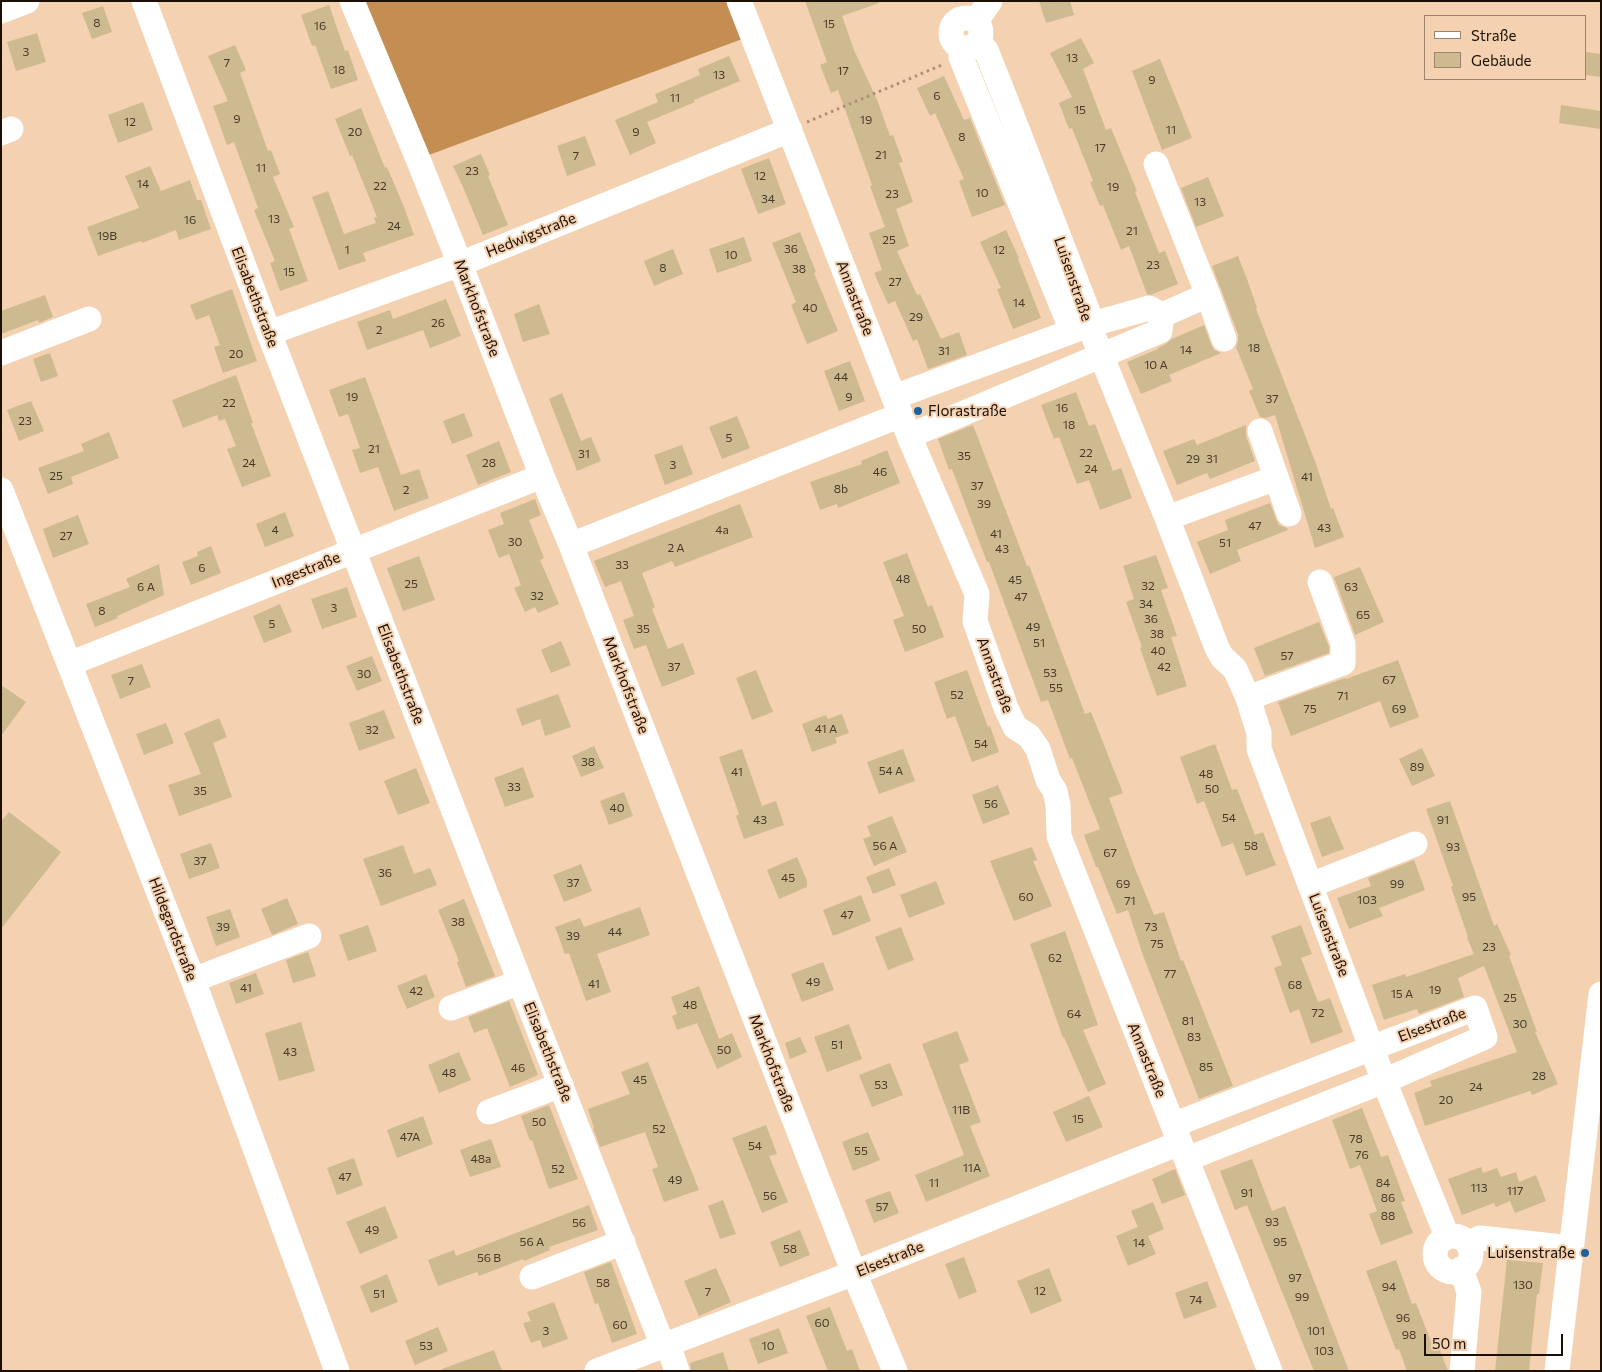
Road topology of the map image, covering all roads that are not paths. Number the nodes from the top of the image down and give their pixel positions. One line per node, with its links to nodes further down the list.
1 (26, 1): 5 (street)
2 (144, 1): 14 (street, Elisabethstraße)
3 (352, 1): 9 (street, Markhofstraße)
4 (739, 1): 7 (street, Annastraße)
5 (1, 11)
6 (974, 34): 13 (street, Luisenstraße)
7 (790, 130): 9 (street, Hedwigstraße); 18 (street, Annastraße)
8 (1156, 164): 10 (street)
9 (460, 264): 14 (street, Hedwigstraße); 20 (street, Markhofstraße)
10 (1208, 295): 11 (street); 15 (street)
11 (1162, 315): 13 (street); 17 (street)
12 (89, 319): 16 (street)
13 (1080, 328): 17 (street, Luisenstraße); 18 (street)
14 (269, 333): 26 (street, Elisabethstraße)
15 (1224, 340)
16 (1, 353)
17 (1102, 356): 18 (street); 24 (street, Luisenstraße)
18 (901, 416): 25 (street); 41 (street, Annastraße)
19 (1260, 431): 21 (street)
20 (542, 476): 25 (street, Markhofstraße); 26 (street, Ingestraße)
21 (1276, 478): 23 (street); 24 (street)
22 (1, 490): 28 (street, Hildegardstraße)
23 (1289, 514)
24 (1167, 518): 29 (street, Luisenstraße)
25 (571, 545): 45 (street, Markhofstraße)
26 (354, 551): 28 (street, Ingestraße); 34 (street, Elisabethstraße)
27 (1320, 582): 29 (street)
28 (69, 664): 33 (street, Hildegardstraße)
29 (1248, 698): 31 (street, Luisenstraße)
30 (1415, 844): 31 (street, Luisenstraße)
31 (1311, 885): 37 (street, Luisenstraße)
32 (309, 936): 33 (street)
33 (193, 980): 48 (street, Hildegardstraße)
34 (520, 982): 36 (street); 39 (street, Elisabethstraße)
35 (1601, 994): 44 (street)
36 (451, 1008)
37 (1372, 1048): 38 (street, Luisenstraße); 38 (street, Elsestraße); 41 (street, Elsestraße)
38 (1384, 1080): 41 (street, Elsestraße); 42 (street, Luisenstraße)
39 (561, 1085): 40 (street); 43 (street, Elisabethstraße)
40 (489, 1112)
41 (1180, 1143): 45 (street, Elsestraße); 52 (street, Annastraße)
42 (1458, 1240): 44 (street); 53 (street)
43 (622, 1242): 46 (street); 47 (street, Elisabethstraße)
44 (1572, 1248): 54 (street)
45 (854, 1273): 47 (street, Elsestraße); 51 (street, Markhofstraße)
46 (532, 1277)
47 (666, 1345): 49 (street, Elsestraße); 50 (street, Elisabethstraße)
48 (337, 1371)
49 (597, 1371)
50 (677, 1371)
51 (895, 1371)
52 (1270, 1371)
53 (1462, 1371)
54 (1557, 1371)

